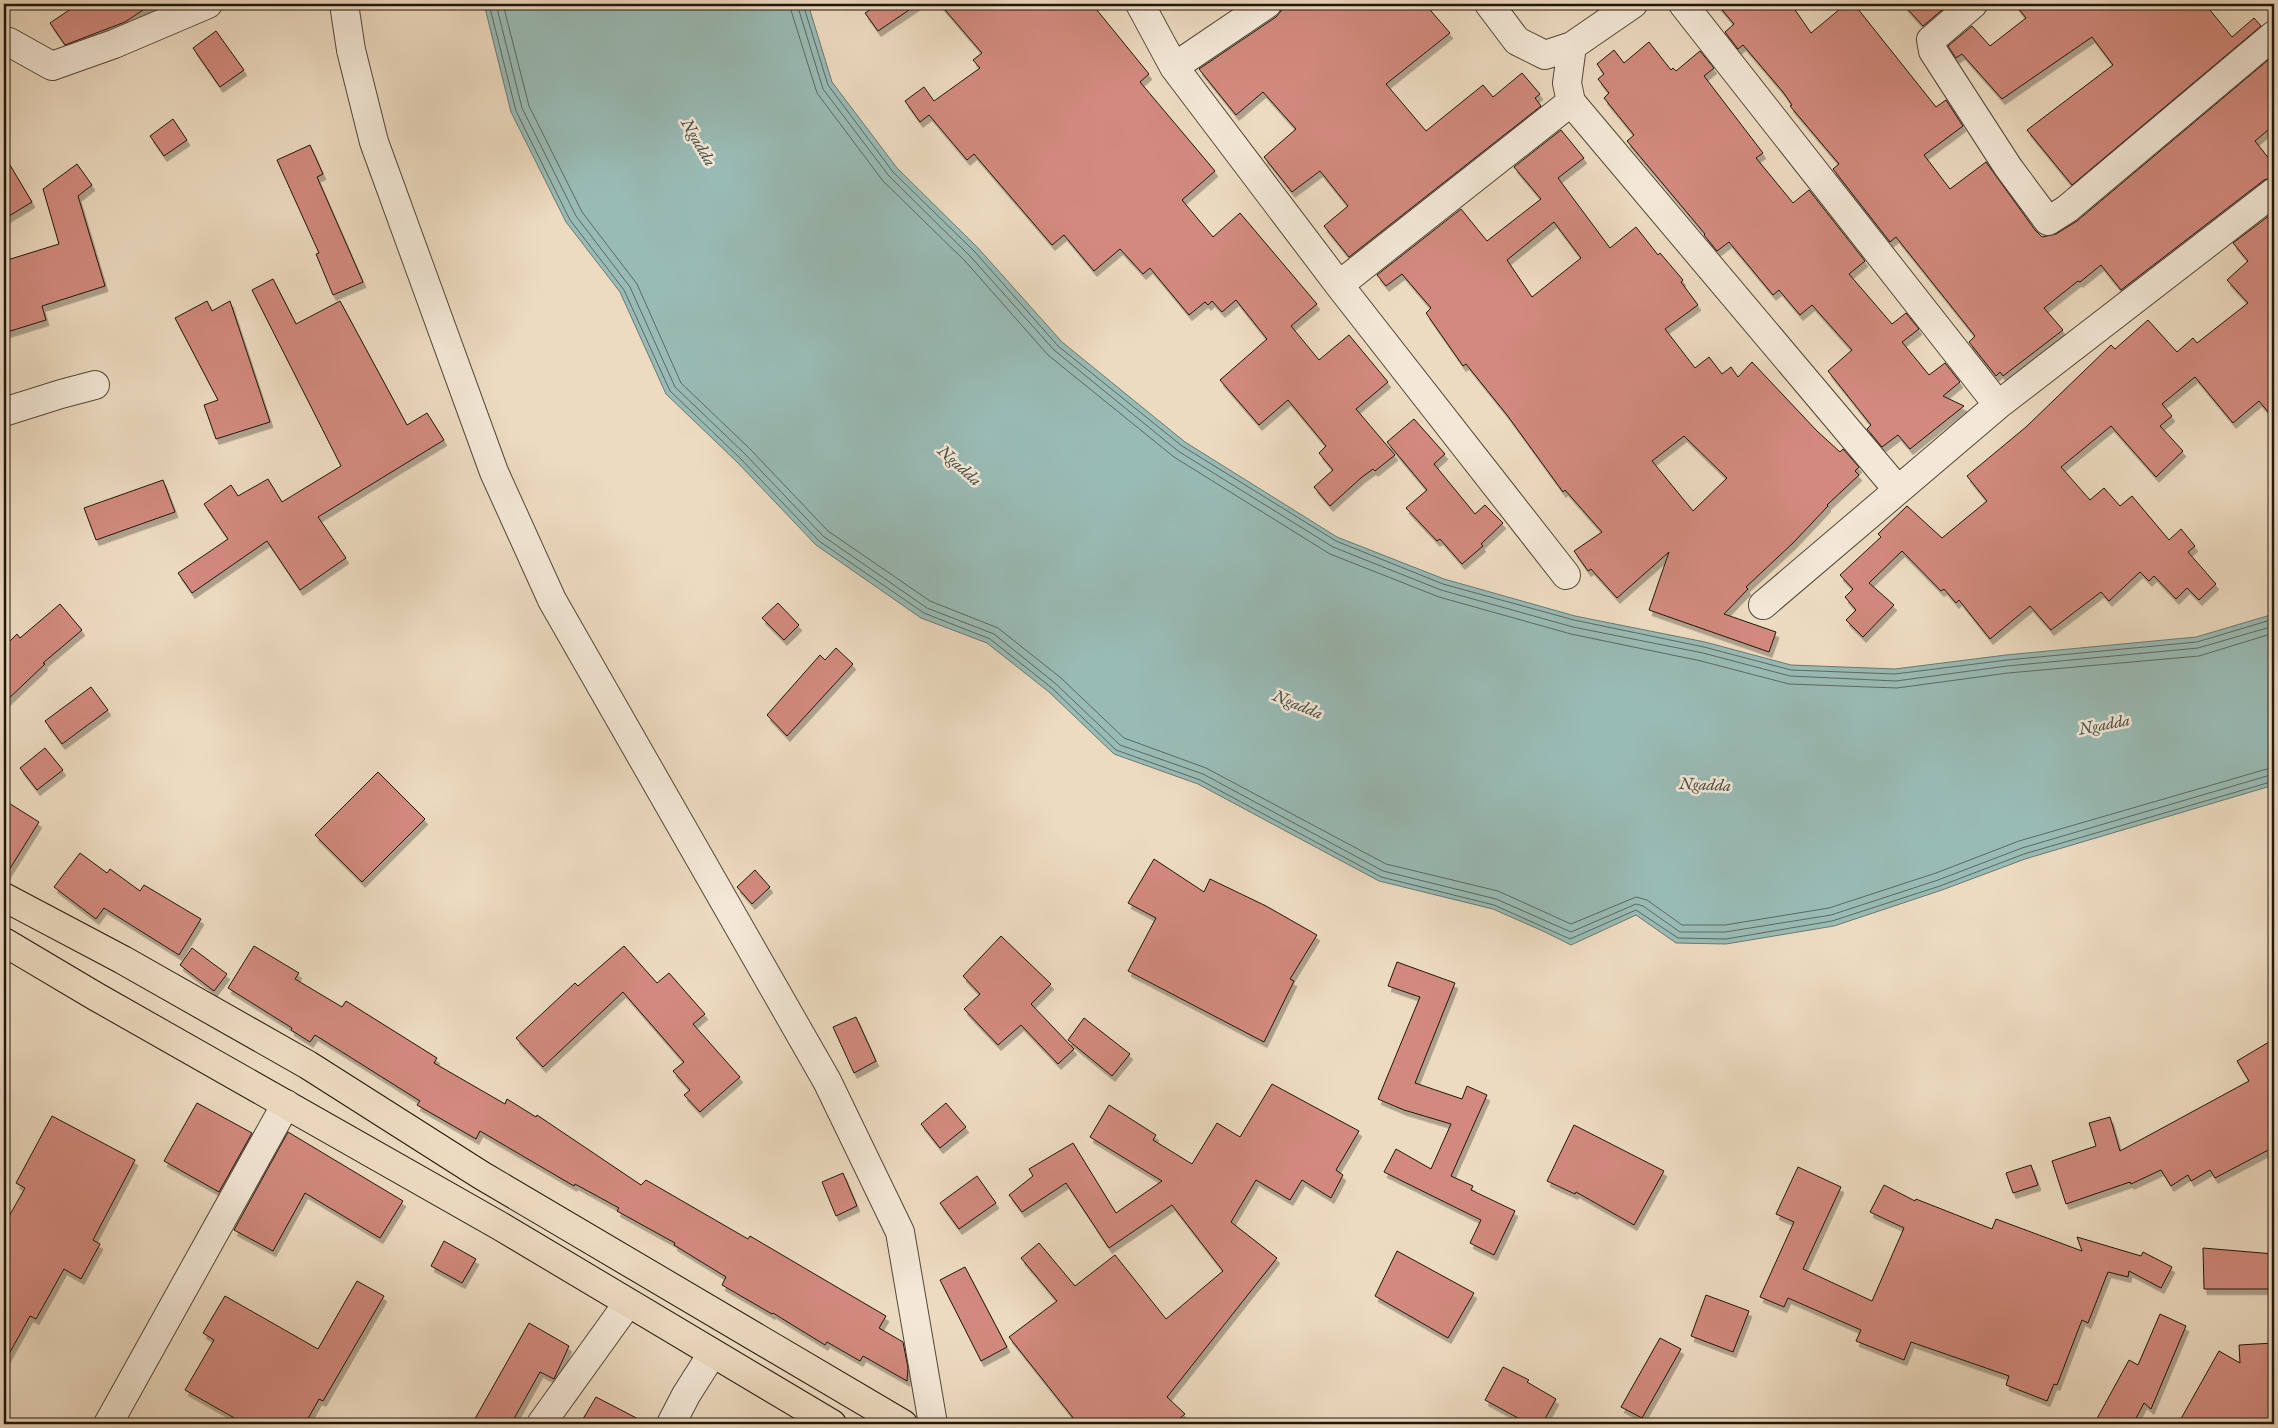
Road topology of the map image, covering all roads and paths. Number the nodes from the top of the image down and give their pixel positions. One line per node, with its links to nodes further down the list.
1 (208, 4): 10 (street)
2 (344, 4): 32 (street)
3 (1140, 4): 12 (street)
4 (1267, 4): 12 (street)
5 (1489, 4): 11 (street)
6 (1633, 4): 11 (street)
7 (1683, 4): 17 (street)
8 (1973, 4): 9 (street)
9 (2274, 36)
10 (4, 41)
11 (1572, 46): 13 (street)
12 (1174, 67): 15 (street)
13 (1570, 102): 15 (street); 19 (street)
14 (2274, 192): 17 (street)
15 (1339, 285): 20 (street)
16 (95, 385): 18 (street)
17 (1998, 405): 19 (street)
18 (4, 412)
19 (1898, 490): 21 (street)
20 (1566, 575)
21 (1763, 605)
22 (4, 896): 31 (main road)
23 (4, 942): 24 (main road)
24 (286, 1104): 25 (main road); 27 (street)
25 (628, 1303): 26 (main road); 28 (street)
26 (712, 1354): 29 (street); 30 (main road)
27 (108, 1424)
28 (541, 1424)
29 (671, 1424)
30 (832, 1424)
31 (903, 1424)
32 (933, 1424)

